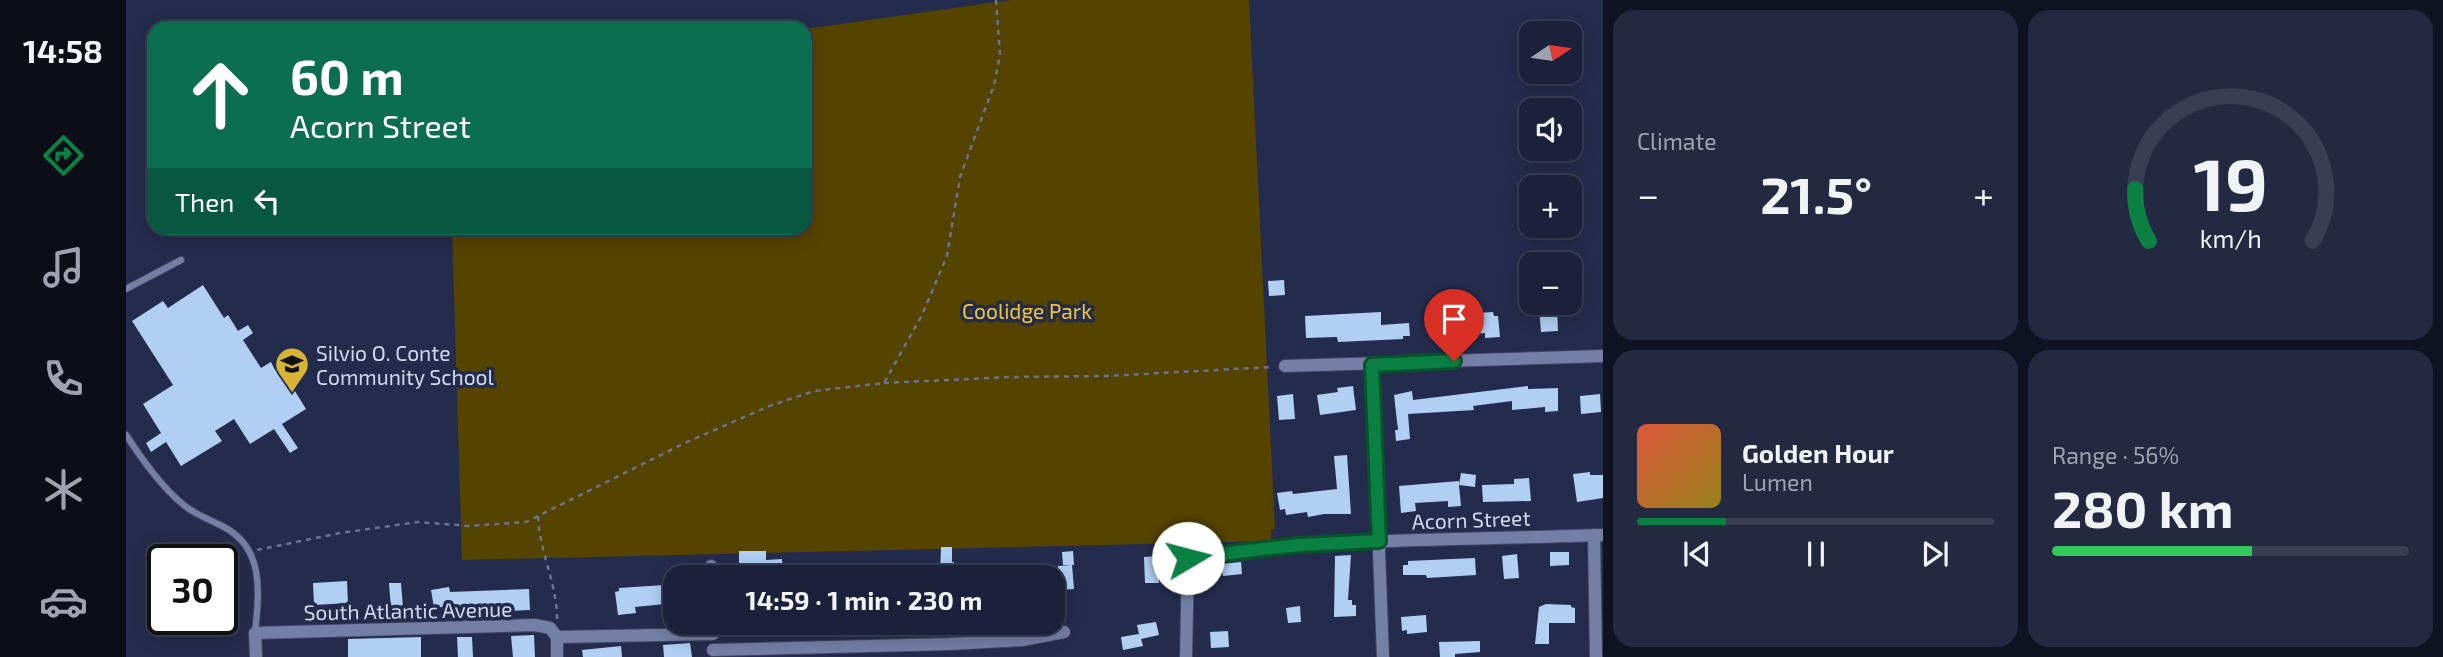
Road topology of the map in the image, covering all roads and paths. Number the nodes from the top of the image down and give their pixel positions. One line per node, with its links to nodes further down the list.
1 (996, 0): 7 (path)
2 (181, 260): 3 (lane)
3 (126, 289)
4 (1603, 356): 5 (street)
5 (1372, 365): 6 (street); 13 (street)
6 (1285, 366): 7 (path)
7 (884, 383): 11 (path)
8 (126, 435): 9 (lane)
9 (134, 445): 10 (lane); 14 (lane)
10 (126, 450)
11 (538, 516): 14 (path); 19 (path)
12 (1599, 535): 13 (street, Acorn Street); 25 (street)
13 (1379, 541): 23 (street, Acorn Street); 24 (street)
14 (249, 551): 16 (lane)
15 (663, 632): 19 (street)
16 (255, 633): 19 (street, South Atlantic Avenue); 21 (street)
17 (713, 635): 20 (street)
18 (1048, 635): 20 (street)
19 (557, 637): 22 (street)
20 (713, 653)
21 (256, 657)
22 (557, 657)
23 (1186, 657)
24 (1383, 657)
25 (1596, 657)

